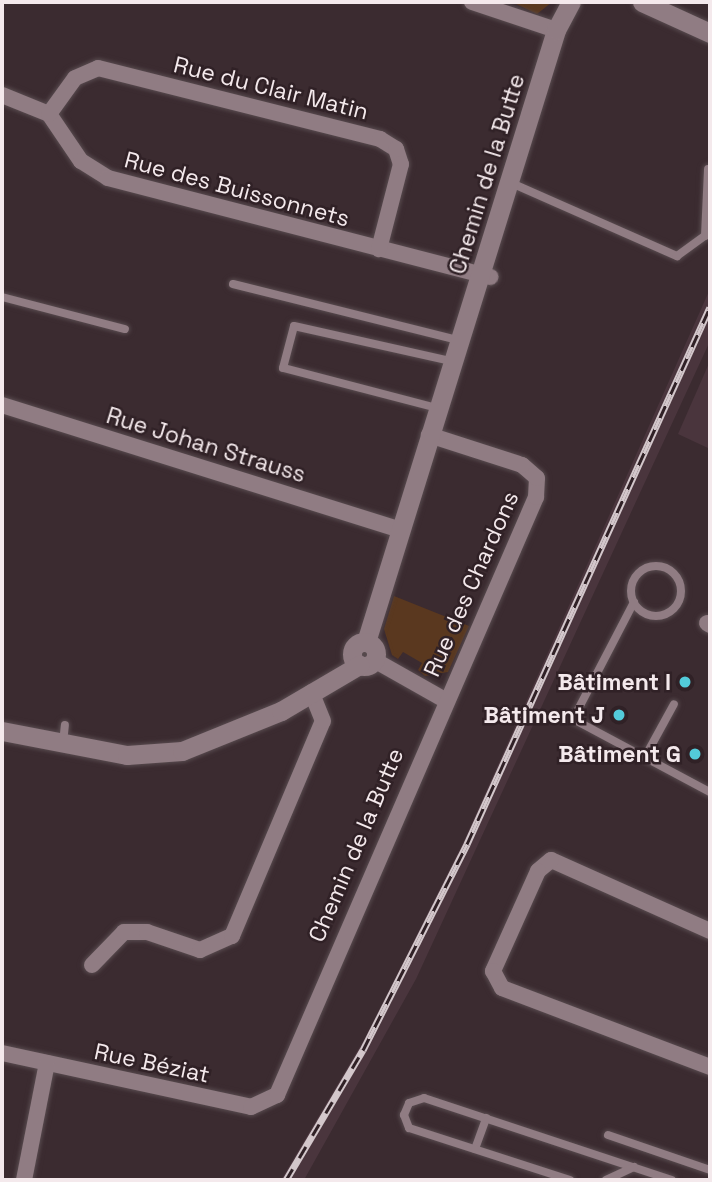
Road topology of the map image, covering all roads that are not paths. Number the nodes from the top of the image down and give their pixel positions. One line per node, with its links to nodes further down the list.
1 (472, 2): 4 (street)
2 (571, 2): 4 (street, Chemin de la Butte)
3 (642, 2): 5 (street)
4 (556, 30): 9 (street, Chemin de la Butte)
5 (710, 33)
6 (2, 95): 7 (street)
7 (49, 114): 10 (street, Rue des Buissonnets); 10 (street, Rue du Clair Matin)
8 (708, 169): 9 (lane)
9 (509, 182): 11 (street, Chemin de la Butte)
10 (379, 249): 11 (street, Rue des Buissonnets)
11 (486, 276): 15 (street, Chemin de la Butte)
12 (233, 284): 15 (lane)
13 (2, 297): 14 (lane)
14 (125, 329)
15 (461, 341): 16 (street, Chemin de la Butte)
16 (453, 362): 18 (street, Chemin de la Butte); 18 (lane)
17 (2, 405): 20 (street, Rue Johan Strauss)
18 (437, 408): 19 (street, Chemin de la Butte)
19 (429, 435): 20 (street, Chemin de la Butte); 24 (street, Rue des Chardons)
20 (398, 529): 22 (street, Chemin de la Butte)
21 (634, 602): 21 (lane); 27 (lane)
22 (363, 655): 23 (street); 24 (street)
23 (311, 692): 26 (street); 30 (street)
24 (445, 700): 34 (street, Chemin de la Butte)
25 (674, 704): 27 (lane)
26 (2, 731)
27 (645, 757): 28 (lane)
28 (710, 792)
29 (710, 931): 33 (street)
30 (92, 965)
31 (2, 1054): 32 (street, Rue Béziat)
32 (47, 1063): 34 (street, Rue Béziat); 40 (street)
33 (710, 1067)
34 (282, 1085)
35 (486, 1118): 37 (lane); 37 (lane); 38 (lane)
36 (608, 1135): 39 (lane)
37 (475, 1149): 41 (lane)
38 (634, 1167): 42 (lane); 43 (lane)
39 (710, 1170)
40 (24, 1180)
41 (570, 1180)
42 (606, 1180)
43 (672, 1180)

